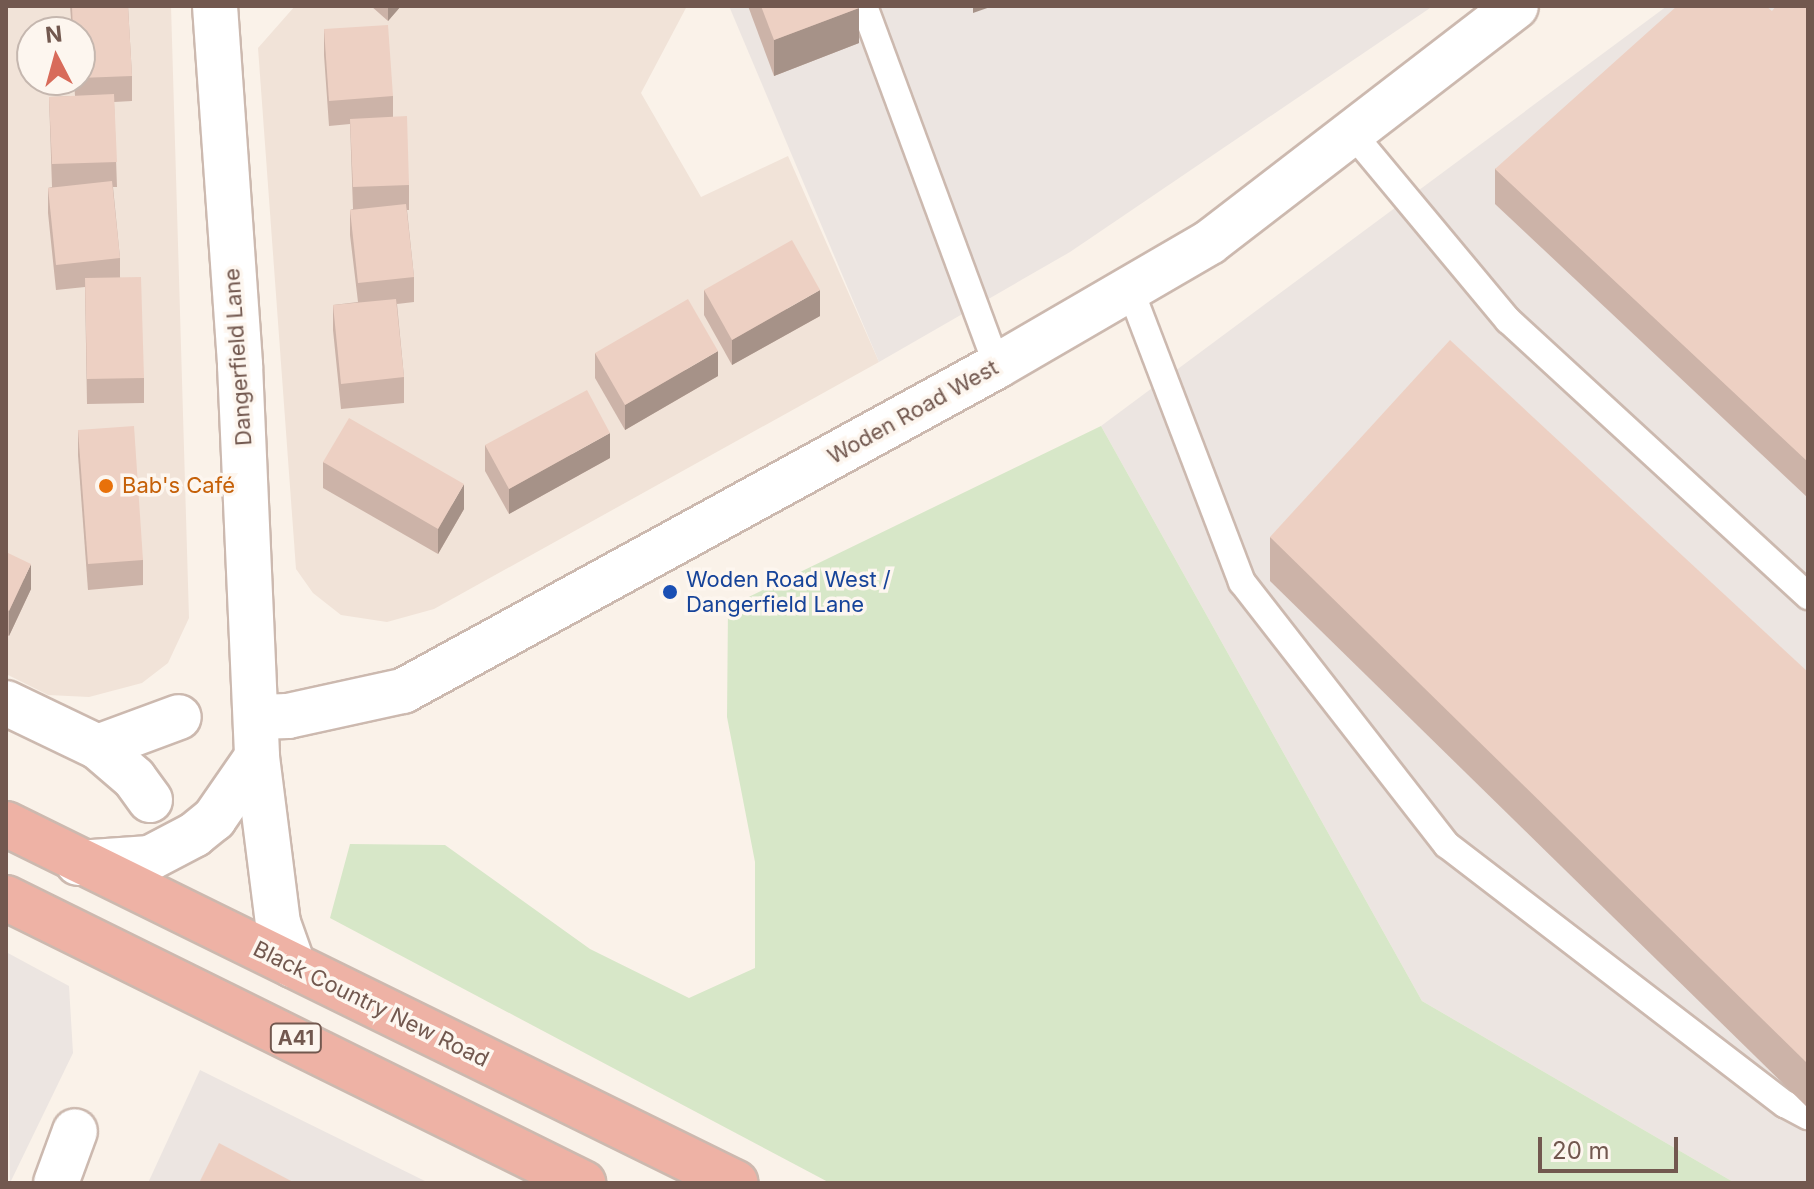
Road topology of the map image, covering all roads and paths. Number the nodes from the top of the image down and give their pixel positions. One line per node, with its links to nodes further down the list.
1 (215, 6): 10 (street, Dangerfield Lane)
2 (864, 6): 6 (lane)
3 (1516, 6): 4 (street, Woden Road West)
4 (1352, 133): 5 (street, Woden Road West); 7 (lane)
5 (1130, 289): 6 (street, Woden Road West); 17 (lane)
6 (997, 366): 10 (street, Woden Road West)
7 (1808, 596)
8 (6, 703): 11 (street)
9 (179, 717): 11 (street)
10 (257, 737): 14 (street); 16 (street, Dangerfield Lane)
11 (98, 747): 12 (street)
12 (150, 800)
13 (6, 824): 14 (highway, Black Country New Road)
14 (78, 863): 16 (highway, Black Country New Road)
15 (6, 898): 20 (highway, A41)
16 (293, 965): 21 (highway, Black Country New Road)
17 (1808, 1116)
18 (75, 1131): 19 (street)
19 (56, 1183)
20 (583, 1183)
21 (736, 1183)

